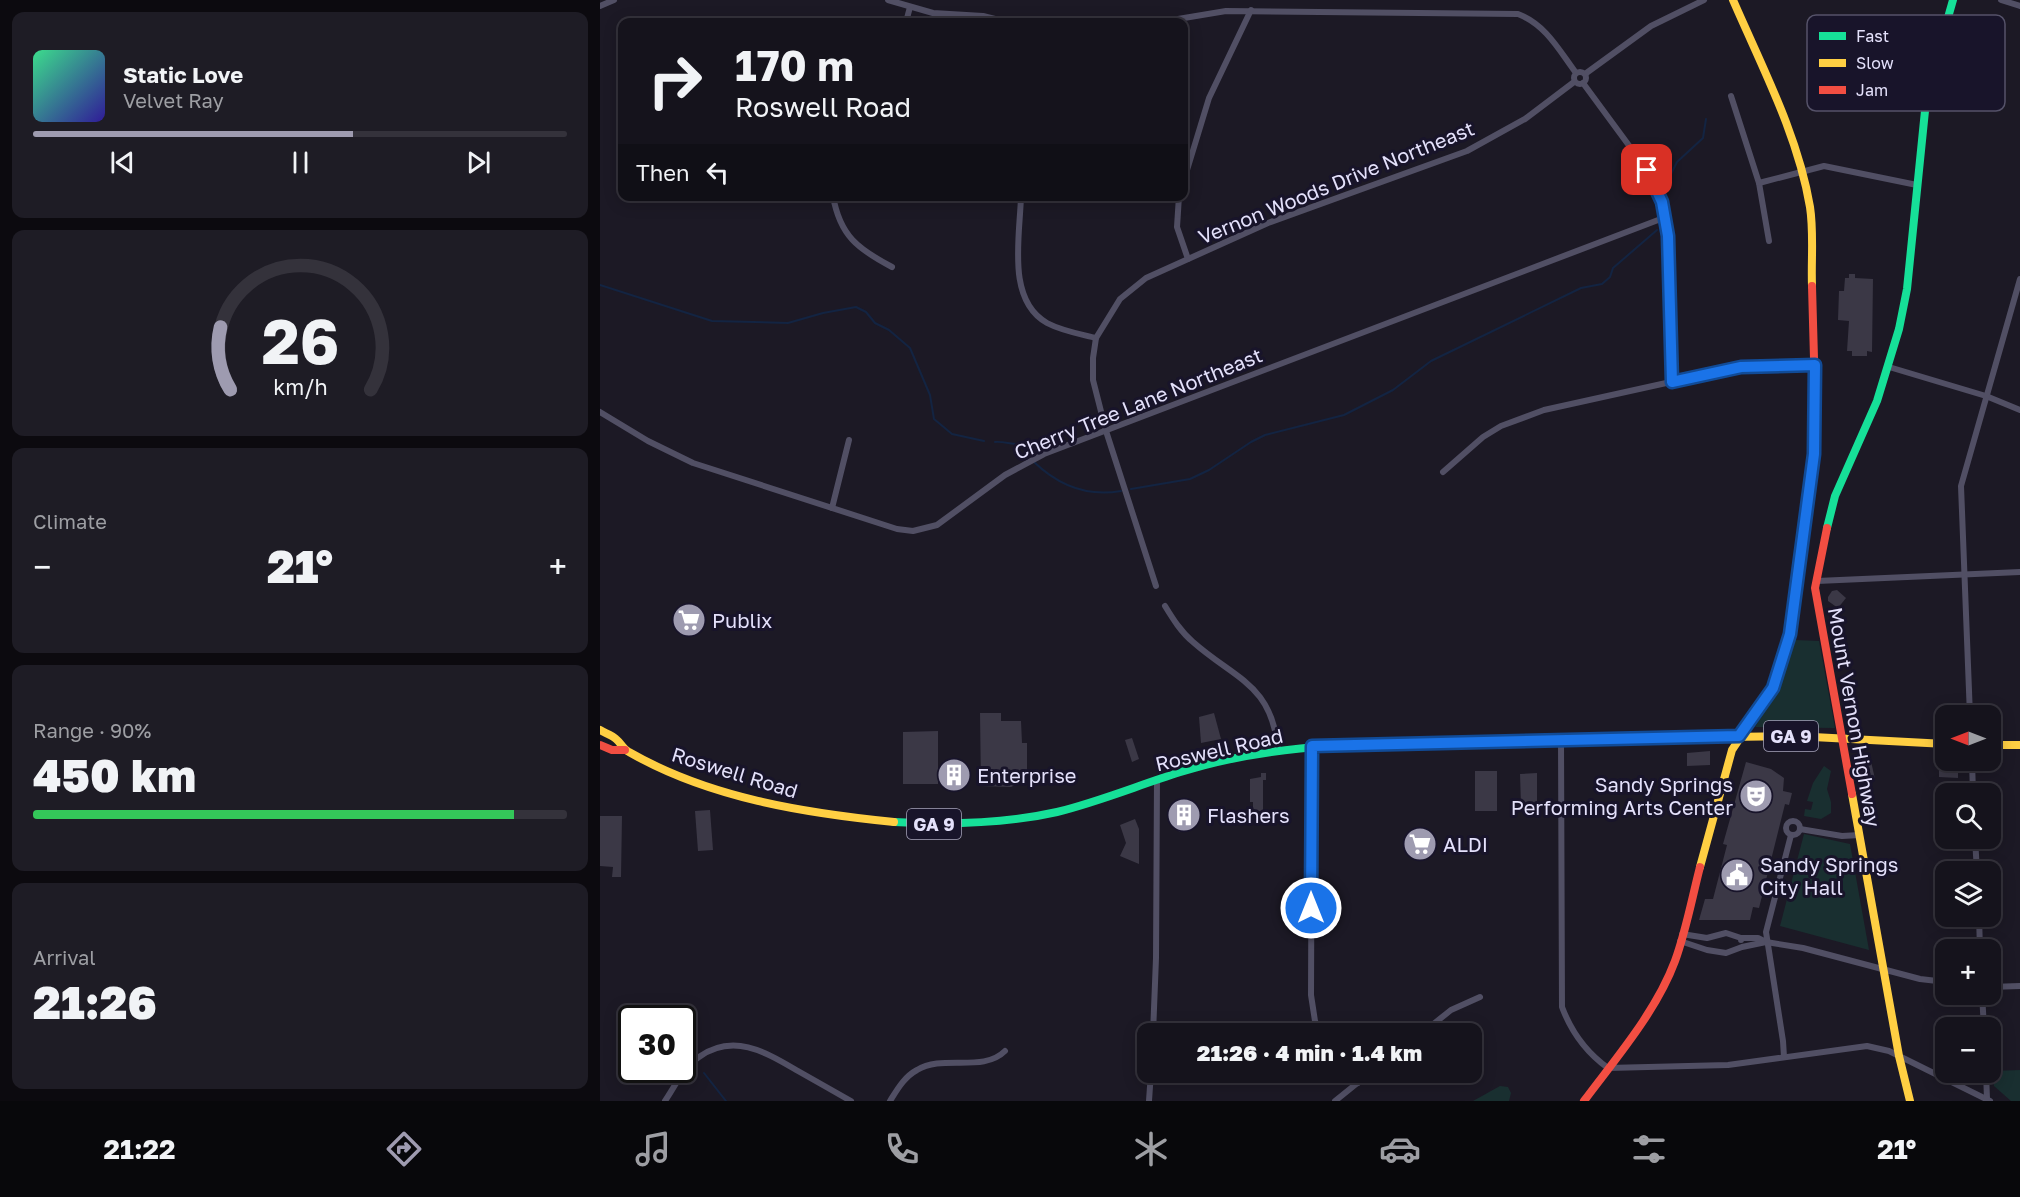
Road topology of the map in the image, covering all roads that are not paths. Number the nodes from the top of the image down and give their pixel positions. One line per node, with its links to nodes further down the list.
1 (614, 0): 7 (street)
2 (888, 0): 9 (street)
3 (1704, 0): 16 (street)
4 (1733, 0): 22 (main road)
5 (1953, 0): 11 (main road, Mount Vernon Highway)
6 (2001, 0): 8 (street)
7 (600, 6)
8 (2020, 6)
9 (910, 7): 12 (street); 13 (street)
10 (1251, 10): 14 (street); 15 (street); 21 (street)
11 (1949, 15)
12 (907, 18)
13 (991, 18)
14 (1180, 18)
15 (1576, 73): 16 (street); 17 (street)
16 (1585, 74): 18 (street)
17 (1574, 82): 18 (street); 30 (street, Vernon Woods Drive Northeast)
18 (1583, 83): 28 (street)
19 (1731, 96): 23 (street)
20 (1925, 111): 24 (main road, Mount Vernon Highway)
21 (1188, 167)
22 (1802, 170): 23 (street); 24 (street); 34 (main road)
23 (1758, 183): 29 (street)
24 (1917, 185): 35 (main road, Mount Vernon Highway)
25 (833, 201): 31 (street)
26 (1021, 201): 33 (street)
27 (1179, 201): 30 (street)
28 (1666, 217): 36 (street); 40 (street, Cherry Tree Lane Northeast)
29 (1769, 241)
30 (1188, 259): 33 (street, Vernon Woods Drive Northeast)
31 (892, 267)
32 (2020, 279): 37 (street)
33 (1096, 338): 40 (street, Vernon Woods Drive Northeast)
34 (1815, 365): 36 (street); 51 (main road)
35 (1889, 367): 37 (street); 46 (main road, Mount Vernon Highway)
36 (1672, 382): 42 (street)
37 (1986, 396): 38 (street); 45 (street)
38 (2020, 410)
39 (600, 412): 43 (street, Cherry Tree Lane Northeast)
40 (1106, 431): 43 (street, Cherry Tree Lane Northeast); 47 (street, Vernon Woods Drive Northeast)
41 (849, 440): 43 (street)
42 (1443, 472)
43 (832, 508)
44 (2020, 572): 45 (street)
45 (1964, 575): 46 (street); 49 (street)
46 (1816, 581): 52 (main road, Mount Vernon Highway)
47 (1156, 586)
48 (1165, 606): 60 (street)
49 (1970, 705)
50 (600, 730): 59 (main road, Roswell Road / GA 9)
51 (1739, 736): 52 (main road, Roswell Road / GA 9); 53 (main road, Roswell Road / GA 9); 65 (main road)
52 (1843, 739): 54 (main road, Roswell Road / GA 9); 64 (main road, Mount Vernon Highway)
53 (1561, 740): 58 (main road, Roswell Road / GA 9); 82 (street)
54 (1935, 743)
55 (600, 745): 59 (main road, Roswell Road / GA 9)
56 (2001, 745): 57 (main road)
57 (2020, 745)
58 (1312, 746): 60 (main road, Roswell Road / GA 9); 77 (street)
59 (625, 750): 61 (main road, Roswell Road / GA 9)
60 (1278, 750): 61 (main road, Roswell Road / GA 9)
61 (1157, 778): 76 (street)
62 (1800, 829): 63 (street); 63 (street); 64 (street)
63 (1791, 835): 68 (street)
64 (1860, 835): 71 (main road, Mount Vernon Highway)
65 (1681, 938): 66 (street); 70 (street); 82 (main road)
66 (1707, 938): 67 (street); 70 (street)
67 (1741, 938): 68 (street); 69 (street)
68 (1766, 942): 69 (street); 71 (street); 81 (street)
69 (1742, 947): 70 (street)
70 (1707, 950)
71 (1884, 969): 72 (street); 80 (main road, Mount Vernon Highway)
72 (1935, 980)
73 (2020, 986): 74 (street)
74 (2001, 987)
75 (1480, 997): 78 (street)
76 (1154, 1023)
77 (1316, 1023)
78 (1435, 1023)
79 (1005, 1050): 89 (street)
80 (1899, 1056): 81 (street); 86 (street); 93 (main road, Mount Vernon Highway)
81 (1784, 1057): 82 (street)
82 (1608, 1068): 92 (main road)
83 (1150, 1083): 90 (street)
84 (1358, 1083): 91 (street)
85 (1987, 1083): 86 (street)
86 (1989, 1100)
87 (665, 1101): 88 (street)
88 (851, 1101)
89 (890, 1101)
90 (1149, 1101)
91 (1335, 1101)
92 (1584, 1101)
93 (1910, 1101)

